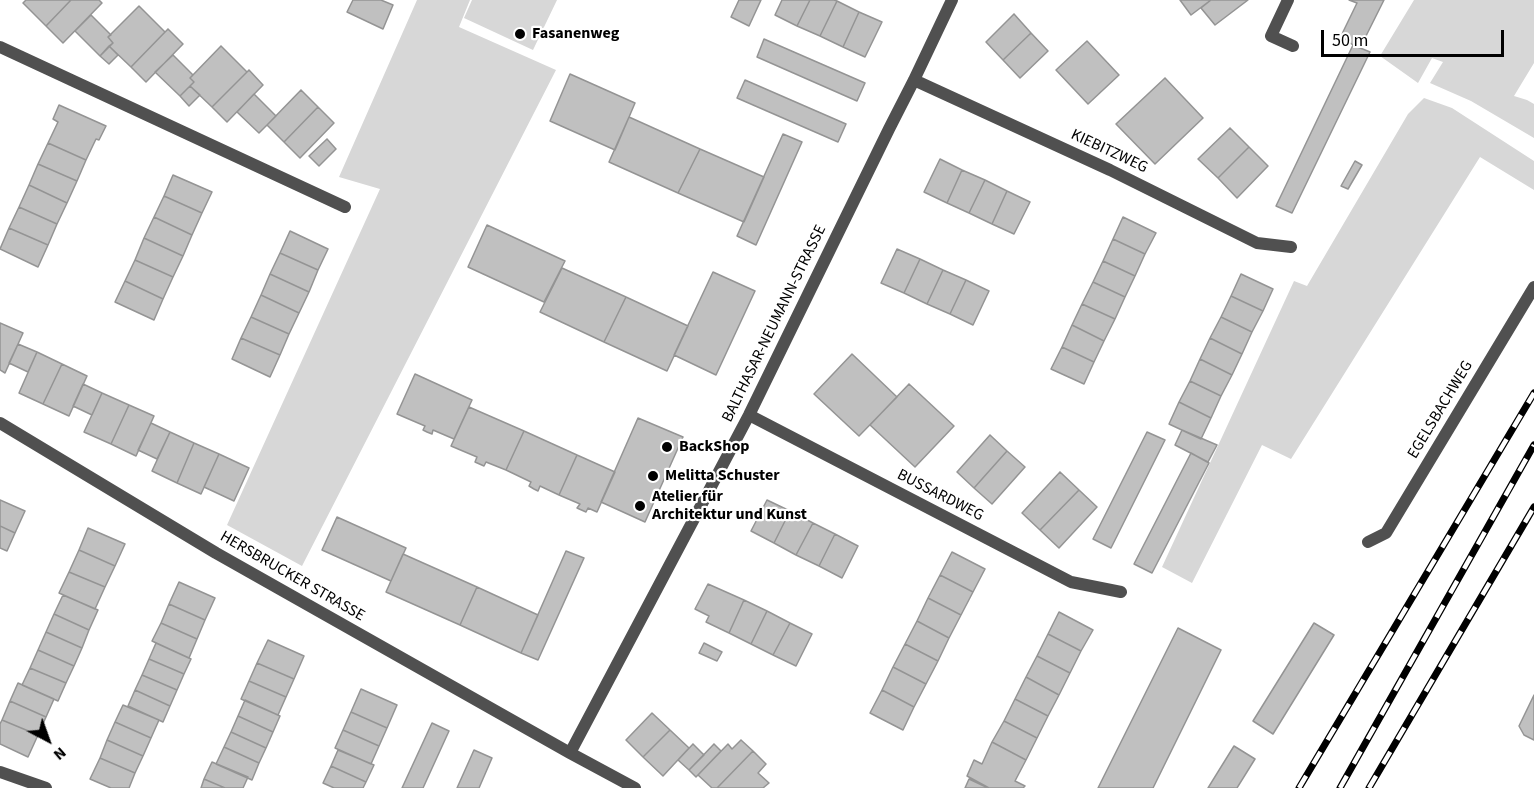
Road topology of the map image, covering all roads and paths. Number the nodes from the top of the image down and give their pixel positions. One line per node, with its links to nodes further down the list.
1 (952, 0): 5 (street, BALTHASAR-NEUMANN-STRASSE)
2 (1288, 0): 3 (street)
3 (1293, 46)
4 (0, 47): 6 (street)
5 (914, 80): 7 (street, KIEBITZWEG); 9 (street, BALTHASAR-NEUMANN-STRASSE)
6 (345, 207)
7 (1292, 248)
8 (1534, 287): 11 (street, EGELSBACHWEG)
9 (749, 415): 12 (street, BUSSARDWEG); 13 (street, BALTHASAR-NEUMANN-STRASSE)
10 (0, 423): 13 (street, HERSBRUCKER STRASSE)
11 (1368, 542)
12 (1121, 592)
13 (570, 753): 16 (street, HERSBRUCKER STRASSE)
14 (0, 772): 15 (street)
15 (46, 788)
16 (635, 788)

